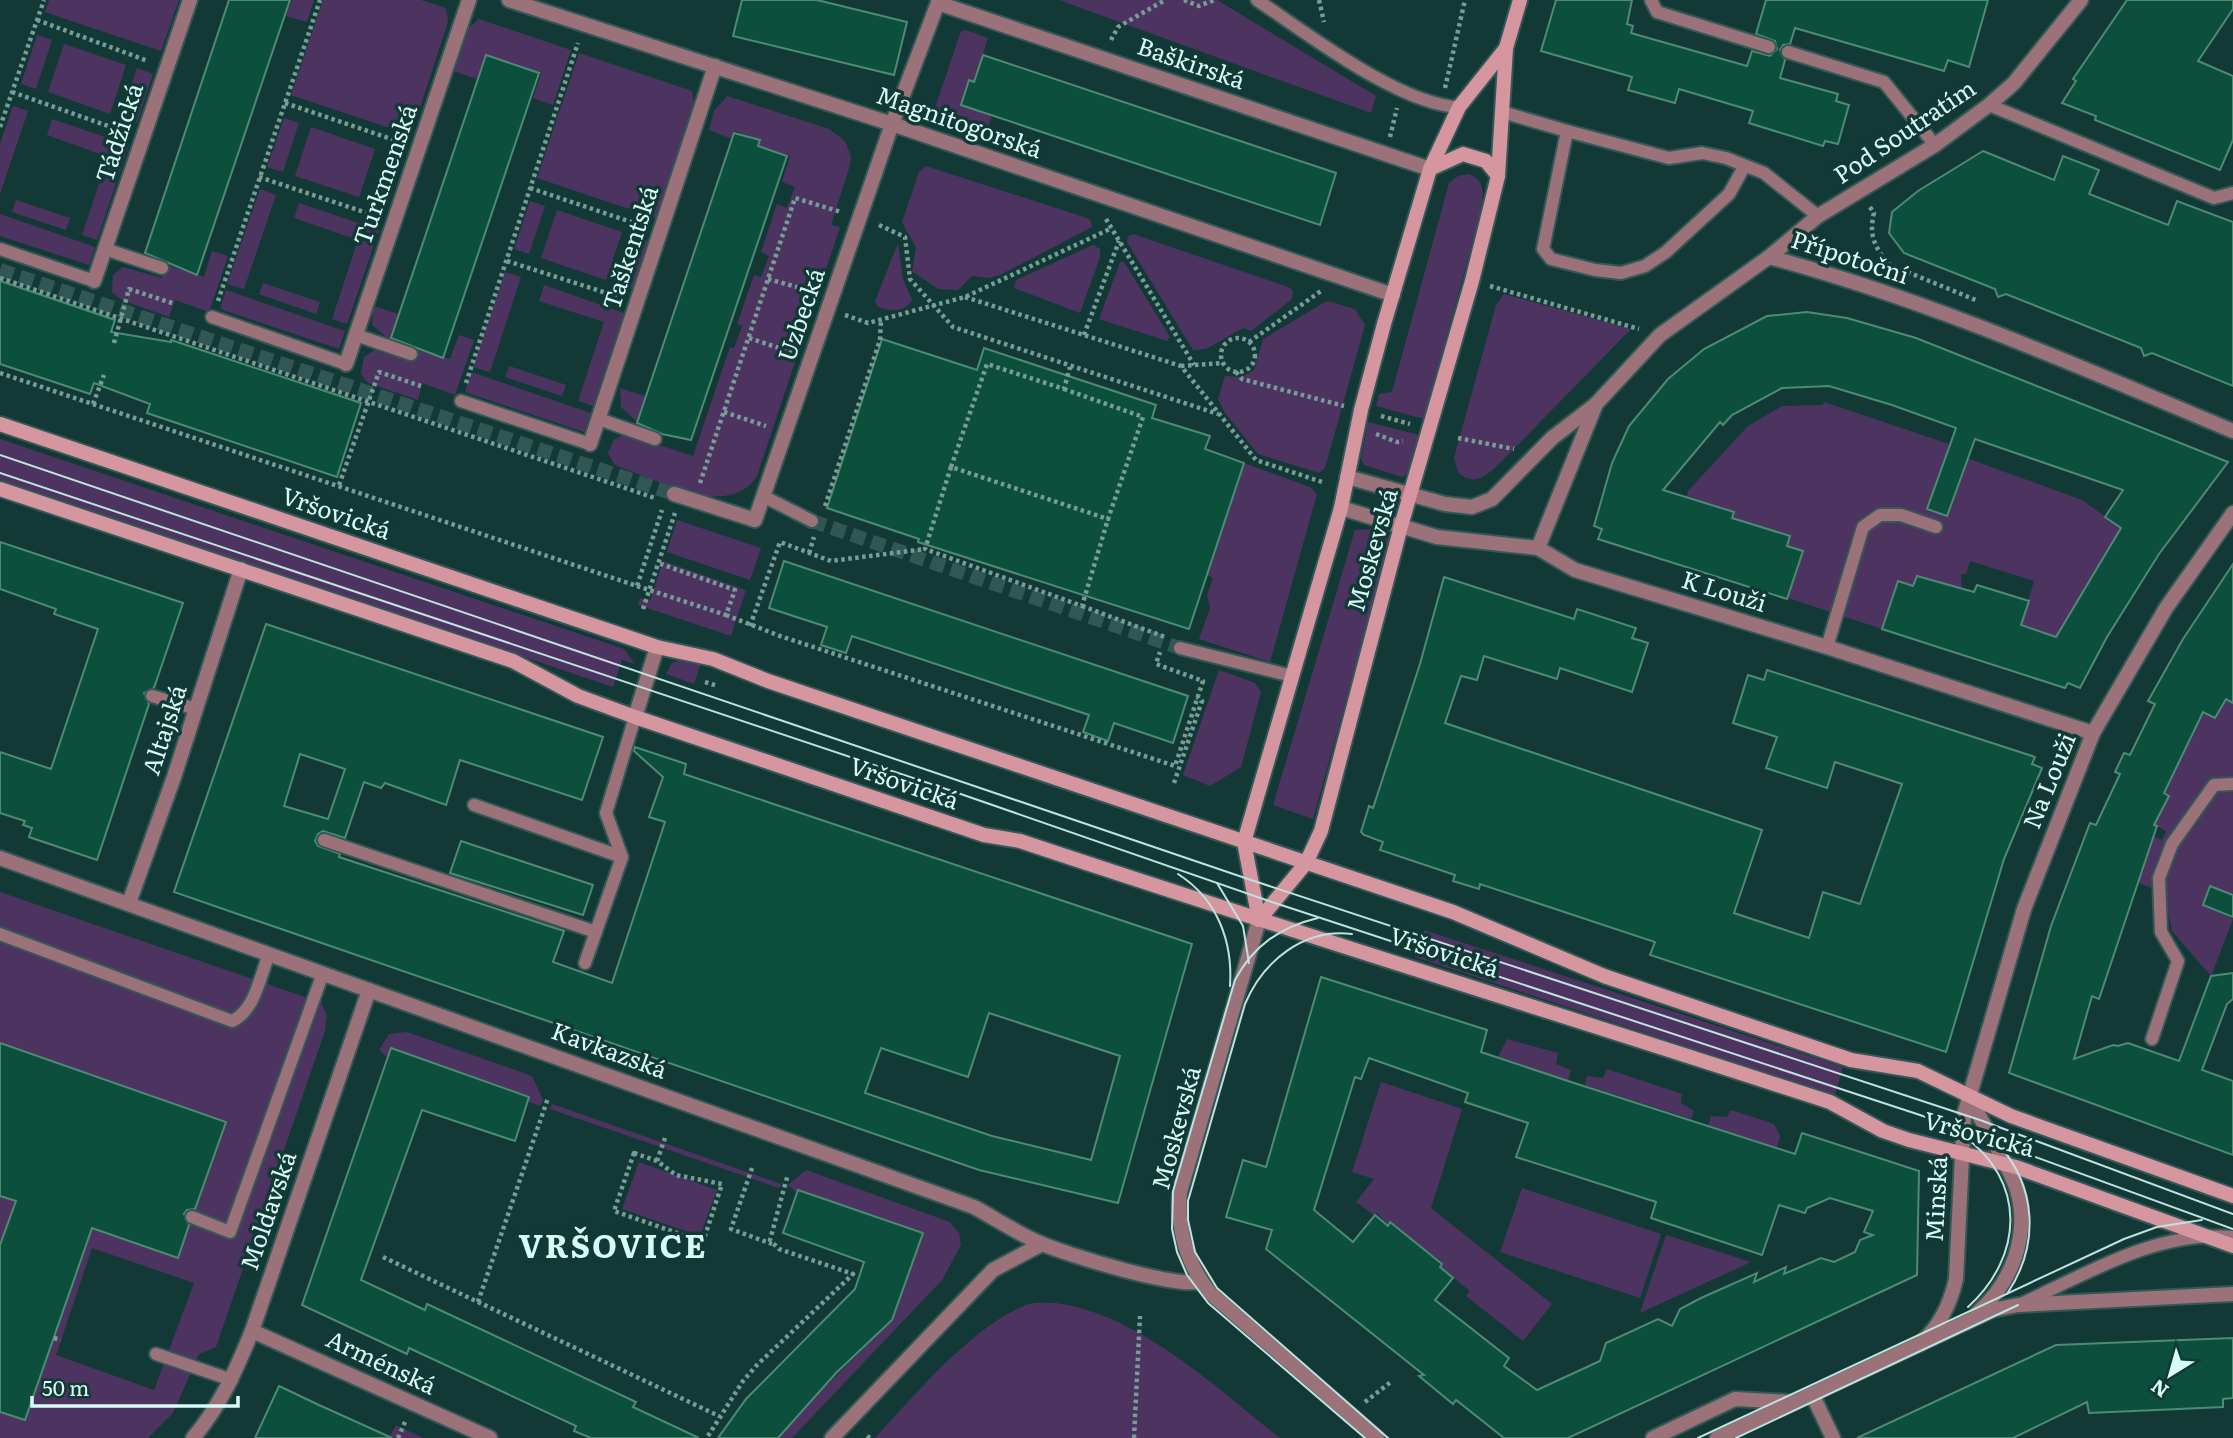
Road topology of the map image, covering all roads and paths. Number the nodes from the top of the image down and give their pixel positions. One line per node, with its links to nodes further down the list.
1 (44, 0): 15 (path)
2 (190, 0): 22 (street, Tádžická)
3 (320, 0): 25 (path)
4 (469, 0): 35 (street, Turkmenská)
5 (509, 0): 16 (street, Magnitogorská)
6 (1165, 0): 20 (path)
7 (1184, 0): 8 (path)
8 (1214, 0)
9 (1257, 0): 23 (lane)
10 (1465, 0): 27 (path)
11 (1520, 0): 18 (main road, Moskevská)
12 (1651, 0): 17 (lane)
13 (2081, 0): 26 (street, Pod Soutratím)
14 (939, 1): 20 (street, Baškirská); 30 (street, Baškirská)
15 (37, 20): 22 (path); 24 (path)
16 (584, 25): 21 (street, Magnitogorská); 41 (path)
17 (1769, 47)
18 (1506, 48): 28 (main road, Moskevská); 29 (main road, Moskevská)
19 (1788, 52): 34 (lane)
20 (1101, 57): 36 (street, Baškirská)
21 (715, 66): 30 (street, Magnitogorská); 50 (street, Taškentská)
22 (166, 67): 33 (street, Tádžická)
23 (1401, 90): 27 (lane); 36 (path)
24 (12, 92): 31 (path); 33 (path)
25 (285, 103): 35 (path); 40 (path)
26 (1990, 104): 34 (street, Pod Soutratím); 42 (lane)
27 (1440, 107): 28 (lane)
28 (1459, 107): 38 (main road, Moskevská)
29 (1502, 112): 32 (lane); 39 (main road, Moskevská)
30 (892, 124): 45 (street, Uzbecká); 63 (street, Magnitogorská)
31 (0, 127)
32 (1567, 131): 37 (lane); 37 (lane)
33 (142, 138): 53 (street, Tádžická)
34 (1935, 145): 44 (street, Pod Soutratím)
35 (419, 149): 47 (street, Turkmenská)
36 (1386, 154): 38 (street, Baškirská)
37 (1744, 167): 44 (lane)
38 (1430, 169): 39 (main road); 63 (main road, Moskevská)
39 (1498, 176): 61 (main road, Moskevská)
40 (260, 177): 47 (path); 69 (path)
41 (530, 188): 50 (path); 55 (path)
42 (2233, 193)
43 (1870, 207): 57 (path)
44 (1818, 216): 54 (street, Pod Soutratím)
45 (859, 218): 59 (path); 66 (street, Uzbecká)
46 (1106, 218): 48 (path)
47 (394, 222): 72 (street, Turkmenská)
48 (1112, 228): 51 (path); 64 (path)
49 (894, 230): 68 (path)
50 (661, 232): 65 (street, Taškentská)
51 (1119, 240): 73 (path); 82 (path)
52 (0, 249): 60 (lane)
53 (105, 249): 56 (lane); 60 (street, Tádžická)
54 (1769, 257): 74 (street, Přípotoční); 105 (street, Přípotoční)
55 (507, 261): 65 (path); 91 (path)
56 (162, 268)
57 (1883, 277)
58 (0, 278): 70 (path)
59 (768, 279): 66 (path); 75 (path)
60 (94, 281)
61 (1472, 281): 74 (path); 116 (main road, Moskevská)
62 (1324, 289): 76 (path)
63 (1393, 295): 112 (main road, Moskevská)
64 (965, 297): 68 (path); 73 (path)
65 (637, 303): 99 (street, Taškentská)
66 (830, 303): 71 (path); 79 (street, Uzbecká)
67 (175, 304): 70 (path)
68 (932, 306): 71 (path); 84 (path)
69 (212, 317): 81 (lane)
70 (122, 319): 77 (path); 90 (path)
71 (881, 319): 122 (path)
72 (356, 335): 78 (lane); 81 (street, Turkmenská)
73 (1084, 335): 83 (path)
74 (1660, 335): 93 (street, Přípotoční)
75 (749, 338): 79 (path); 95 (path)
76 (1249, 342): 80 (path); 85 (path)
77 (114, 343)
78 (411, 354)
79 (811, 359): 106 (street, Uzbecká)
80 (1223, 363): 82 (path); 85 (path)
81 (345, 364)
82 (1194, 365): 83 (path)
83 (1181, 366): 96 (path)
84 (1070, 367): 89 (path); 96 (path)
85 (1236, 372): 94 (path)
86 (0, 373): 92 (path)
87 (104, 375): 92 (path)
88 (421, 386): 90 (path)
89 (1063, 389): 111 (path); 121 (path)
90 (367, 401): 114 (path); 130 (path)
91 (461, 401): 109 (lane)
92 (93, 404): 114 (path)
93 (1596, 404): 116 (street); 125 (street, Přípotoční)
94 (1354, 408)
95 (724, 412): 106 (path); 118 (path)
96 (1218, 414): 113 (path)
97 (1377, 415): 100 (path)
98 (1387, 417): 102 (path)
99 (599, 419): 108 (lane); 109 (street, Taškentská)
100 (1376, 421)
101 (0, 424): 135 (main road, Vršovická)
102 (1410, 424): 103 (path); 104 (path)
103 (1421, 427)
104 (1374, 428)
105 (2233, 430)
106 (786, 432): 117 (street, Uzbecká)
107 (1458, 438): 110 (path)
108 (655, 439)
109 (590, 444)
110 (1518, 450)
111 (951, 467): 121 (path); 126 (path)
112 (1348, 477): 116 (street); 119 (main road, Moskevská)
113 (1326, 483)
114 (339, 485): 130 (path)
115 (0, 489): 129 (main road, Vršovická)
116 (1412, 495): 123 (main road, Moskevská)
117 (763, 496): 118 (street, Uzbecká); 122 (lane)
118 (683, 497): 128 (path)
119 (1342, 508): 123 (street, K Louži); 138 (main road, Moskevská)
120 (2233, 513): 143 (street, Na Louži)
121 (1108, 519): 131 (path)
122 (817, 521): 127 (path)
123 (1401, 526): 125 (street, K Louži); 151 (main road, Moskevská)
124 (1936, 527): 136 (lane)
125 (1538, 548): 136 (street, K Louži)
126 (925, 549): 127 (path); 131 (path)
127 (809, 553): 134 (path)
128 (659, 563): 132 (path); 133 (path, bridge)
129 (241, 569): 141 (street, Altajská); 142 (main road, Vršovická)
130 (637, 586): 133 (path, bridge)
131 (1082, 606): 140 (path)
132 (643, 609)
133 (726, 615): 134 (path)
134 (750, 626): 140 (path)
135 (657, 647): 142 (street); 148 (main road, Vršovická)
136 (1827, 647): 143 (street, K Louži)
137 (1180, 648): 138 (lane)
138 (1292, 676): 148 (main road, Moskevská)
139 (152, 696): 141 (lane)
140 (1197, 697): 144 (path)
141 (196, 709): 152 (street, Altajská)
142 (635, 717): 149 (lane); 153 (main road, Vršovická)
143 (2093, 733): 161 (street, Na Louži)
144 (1174, 783)
145 (2233, 785): 160 (lane)
146 (474, 805): 149 (lane)
147 (324, 840): 154 (lane)
148 (1244, 842): 151 (main road, Vršovická); 153 (main road, Moskevská)
149 (622, 857): 154 (lane)
150 (0, 858): 152 (street, Kavkazská)
151 (1306, 863): 153 (main road, Moskevská); 161 (main road, Vršovická)
152 (129, 903): 156 (street, Kavkazská)
153 (1259, 920): 164 (main road, Vršovická); 177 (street, Moskevská)
154 (596, 932): 157 (lane)
155 (0, 933): 156 (lane)
156 (269, 954): 158 (street, Kavkazská)
157 (585, 963)
158 (323, 973): 159 (street, Kavkazská); 170 (lane)
159 (369, 990): 174 (street, Kavkazská); 183 (street, Moldavská)
160 (2152, 1039)
161 (1968, 1093): 164 (street, Minská); 166 (street, Minská); 169 (main road, Vršovická)
162 (548, 1098): 179 (path)
163 (666, 1138): 165 (path)
164 (1963, 1154): 166 (main road, Vršovická); 186 (street, Minská)
165 (657, 1161): 165 (path)
166 (2004, 1165): 171 (main road, Vršovická); 182 (street, Minská)
167 (752, 1168): 173 (path)
168 (788, 1174): 173 (path)
169 (2233, 1196)
170 (192, 1217)
171 (2207, 1236): 172 (lane); 175 (main road, Vršovická); 180 (lane)
172 (2233, 1237)
173 (773, 1244): 193 (path)
174 (1042, 1244): 177 (street, Kavkazská); 199 (street)
175 (2233, 1246)
176 (383, 1257): 179 (path)
177 (1201, 1282): 201 (street, Moskevská)
178 (2233, 1294): 180 (street, Minská)
179 (478, 1302): 193 (path)
180 (2018, 1305): 182 (street, Minská)
181 (1140, 1316): 200 (path)
182 (1968, 1322): 186 (street, Minská)
183 (252, 1331): 188 (street, Moldavská); 198 (street, Arménská)
184 (54, 1338): 185 (path)
185 (61, 1340)
186 (1920, 1344): 190 (street, Minská)
187 (156, 1354): 188 (lane)
188 (233, 1380): 196 (street, Moldavská)
189 (1392, 1381): 191 (path)
190 (1812, 1394): 192 (street, Minská); 204 (street)
191 (1366, 1403)
192 (1793, 1403): 202 (street, Minská); 203 (street, Minská)
193 (719, 1416): 195 (path)
194 (405, 1422): 197 (path)
195 (708, 1436)
196 (193, 1438)
197 (398, 1438)
198 (490, 1438)
199 (832, 1438)
200 (1134, 1438)
201 (1377, 1438)
202 (1653, 1438)
203 (1717, 1438)
204 (1833, 1438)

